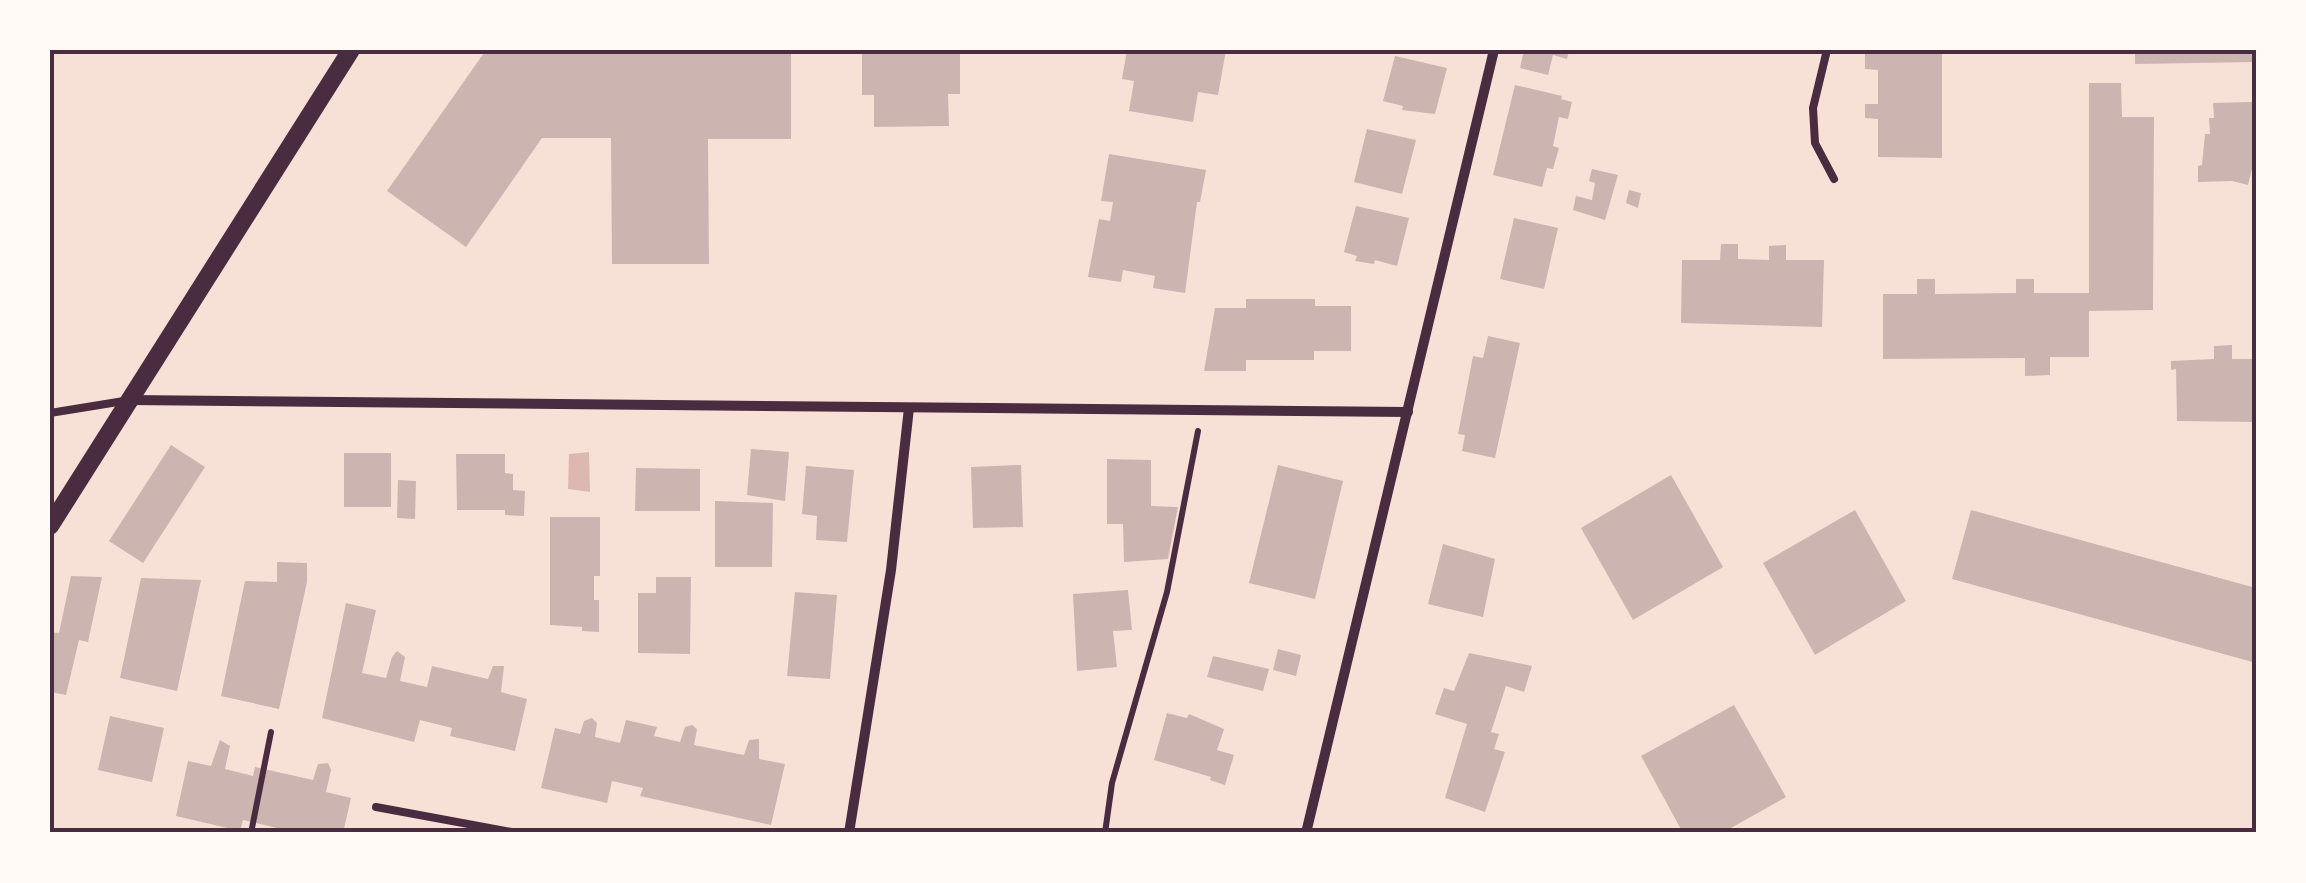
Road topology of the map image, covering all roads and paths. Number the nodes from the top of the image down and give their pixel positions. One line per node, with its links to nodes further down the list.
1 (351, 50): 5 (street)
2 (1494, 50): 8 (street)
3 (1828, 50): 4 (lane)
4 (1834, 178)
5 (128, 400): 6 (street); 9 (lane); 10 (street)
6 (909, 408): 7 (street); 15 (street)
7 (1202, 410): 8 (street); 16 (path)
8 (1408, 412): 17 (street)
9 (50, 413)
10 (50, 526)
11 (271, 732): 13 (path)
12 (376, 807): 14 (lane)
13 (251, 833)
14 (517, 833)
15 (849, 833)
16 (1105, 833)
17 (1306, 833)

